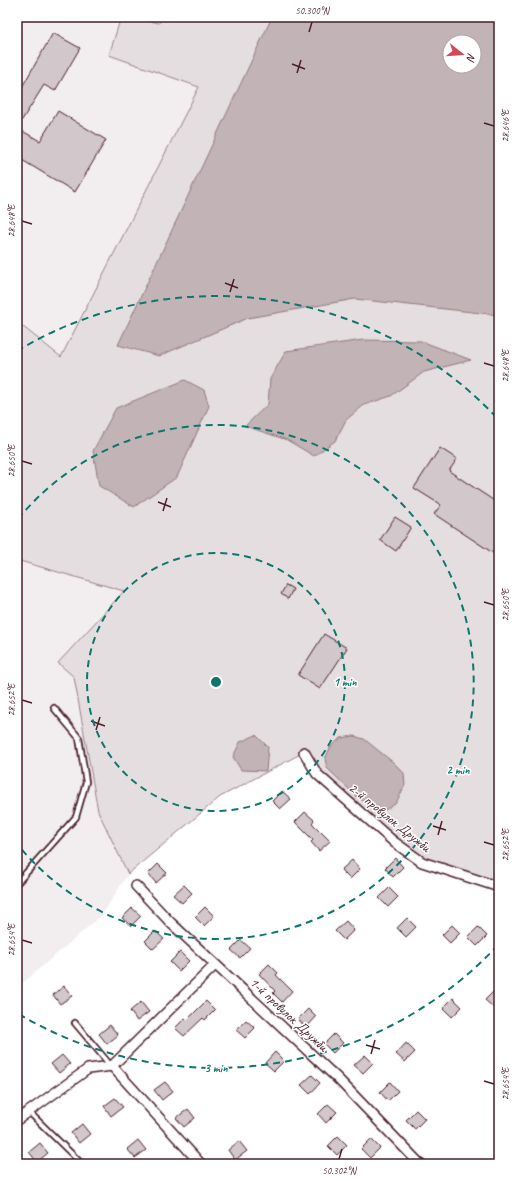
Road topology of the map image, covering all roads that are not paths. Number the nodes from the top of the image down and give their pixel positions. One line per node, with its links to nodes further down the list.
1 (54, 708): 3 (lane)
2 (304, 752): 5 (street, 2-й провулок Дружби)
3 (17, 883)
4 (136, 886): 6 (street, 1-й провулок Дружби)
5 (499, 887)
6 (215, 965): 8 (street); 11 (street, 1-й провулок Дружби)
7 (75, 1023): 8 (lane)
8 (112, 1066): 9 (street); 13 (street)
9 (29, 1112): 10 (street); 12 (lane)
10 (17, 1120)
11 (419, 1163)
12 (82, 1164)
13 (201, 1164)

